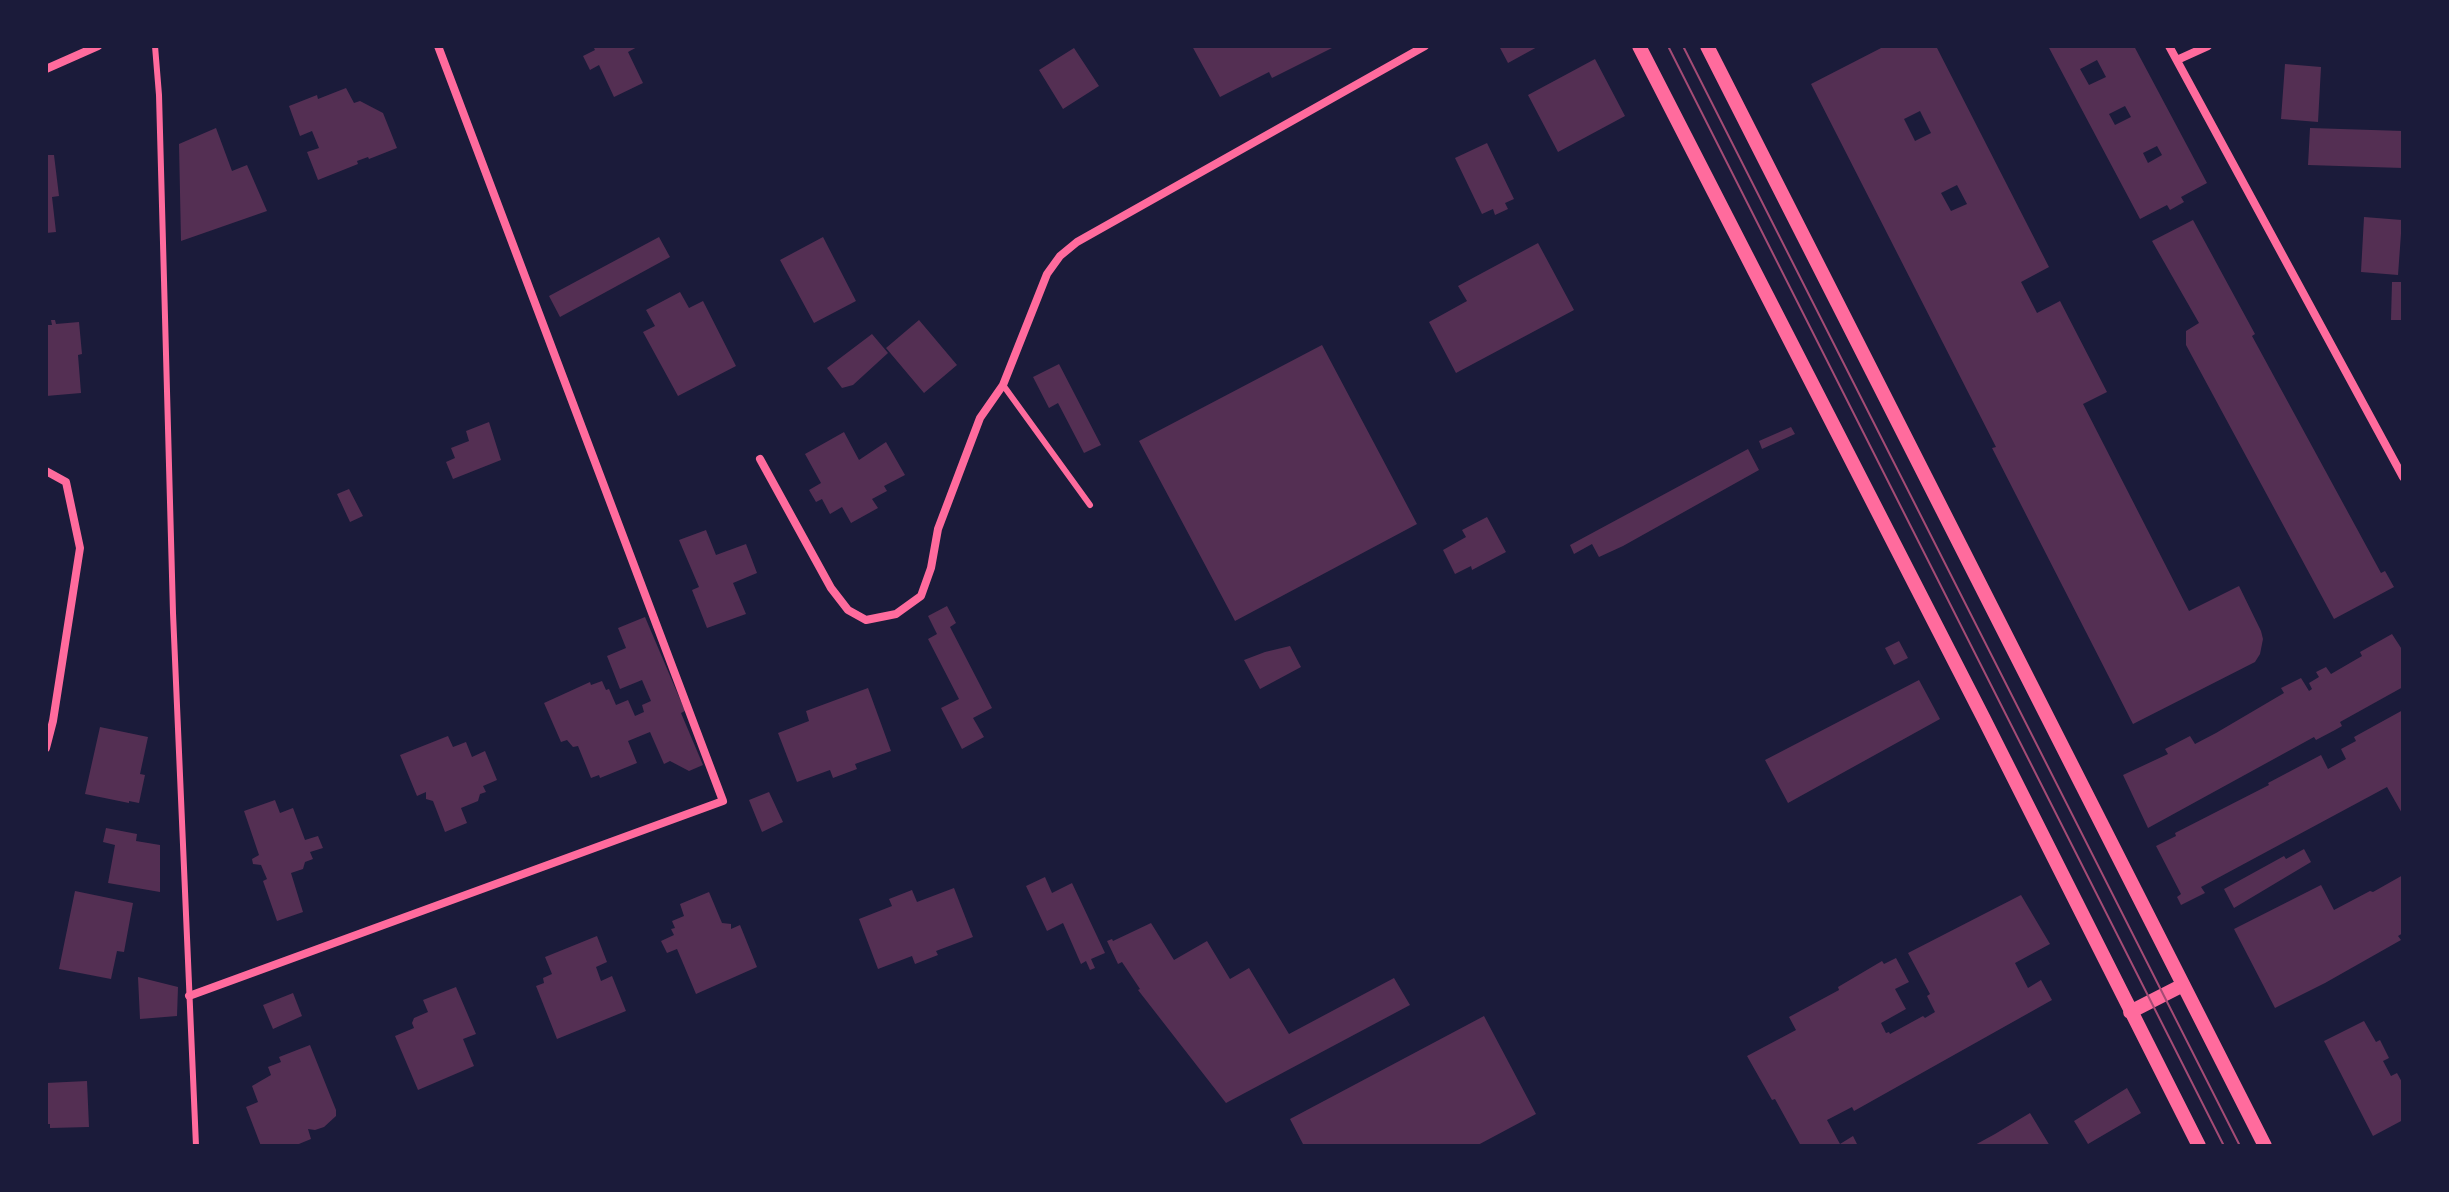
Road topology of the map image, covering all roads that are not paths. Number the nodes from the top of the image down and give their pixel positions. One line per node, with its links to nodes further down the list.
1 (98, 46): 10 (street)
2 (155, 46): 18 (lane)
3 (438, 46): 18 (street)
4 (1425, 46): 11 (street)
5 (1639, 46): 19 (street)
6 (1707, 46): 17 (street)
7 (2169, 46): 9 (street)
8 (2208, 46): 9 (street)
9 (2177, 60): 14 (street)
10 (46, 69)
11 (1003, 385): 12 (street); 15 (lane)
12 (760, 459)
13 (46, 471): 16 (street)
14 (2403, 477)
15 (1090, 505)
16 (46, 748)
17 (2183, 985): 19 (street); 22 (street)
18 (189, 996): 20 (lane)
19 (2130, 1012): 21 (street)
20 (196, 1146)
21 (2199, 1146)
22 (2265, 1146)

